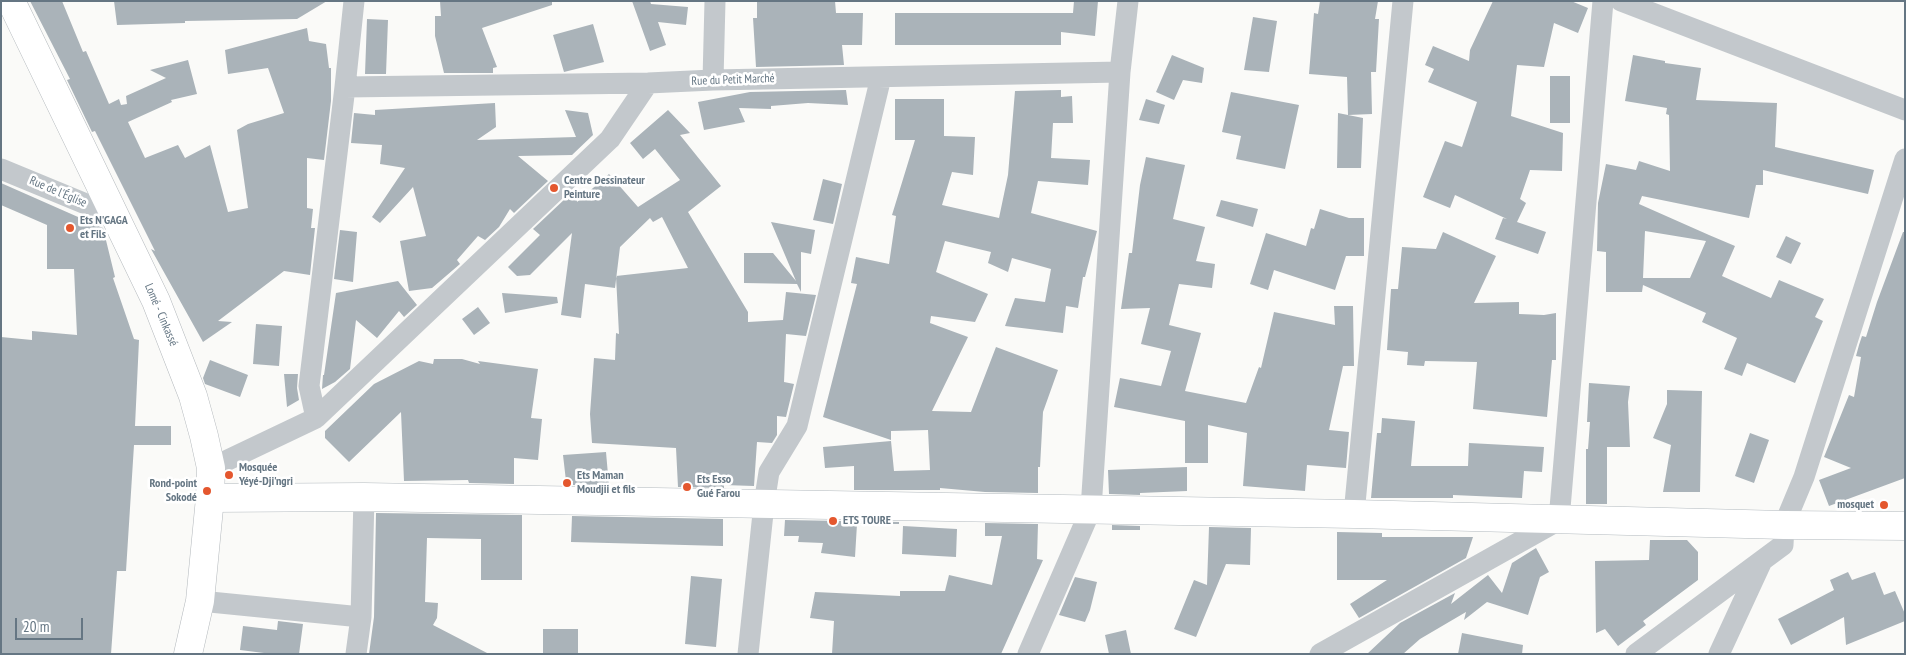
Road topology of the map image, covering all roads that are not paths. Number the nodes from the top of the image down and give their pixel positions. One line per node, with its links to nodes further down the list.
1 (10, 1): 16 (main road, Lomé - Cinkassé)
2 (354, 1): 12 (street)
3 (715, 1): 10 (street)
4 (1128, 1): 8 (street)
5 (1403, 1): 23 (street)
6 (1603, 1): 24 (street)
7 (1620, 1): 13 (street)
8 (1120, 72): 9 (street, Rue du Petit Marché); 22 (street)
9 (880, 77): 10 (street, Rue du Petit Marché); 21 (street)
10 (713, 80): 11 (street, Rue du Petit Marché)
11 (648, 83): 12 (street, Rue du Petit Marché); 17 (street)
12 (345, 87): 17 (street)
13 (1905, 110)
14 (1905, 159): 25 (street)
15 (1, 168): 16 (street, Rue de l'Église)
16 (115, 216): 18 (main road, Lomé - Cinkassé)
17 (316, 418): 18 (street)
18 (211, 468): 20 (main road, Lomé - Cinkassé)
19 (364, 497): 20 (main road); 21 (main road); 29 (street)
20 (210, 498): 28 (main road, Lomé - Cinkassé)
21 (764, 504): 22 (main road); 32 (street)
22 (1091, 509): 23 (main road); 33 (street)
23 (1354, 514): 24 (main road)
24 (1559, 520): 25 (main road); 34 (street)
25 (1784, 526): 26 (main road); 27 (street)
26 (1905, 526)
27 (1762, 560): 35 (street); 36 (street)
28 (200, 601): 29 (street); 30 (main road, Lomé - Cinkassé)
29 (361, 617): 31 (street)
30 (188, 654)
31 (356, 654)
32 (748, 654)
33 (1028, 654)
34 (1320, 654)
35 (1636, 654)
36 (1719, 654)

